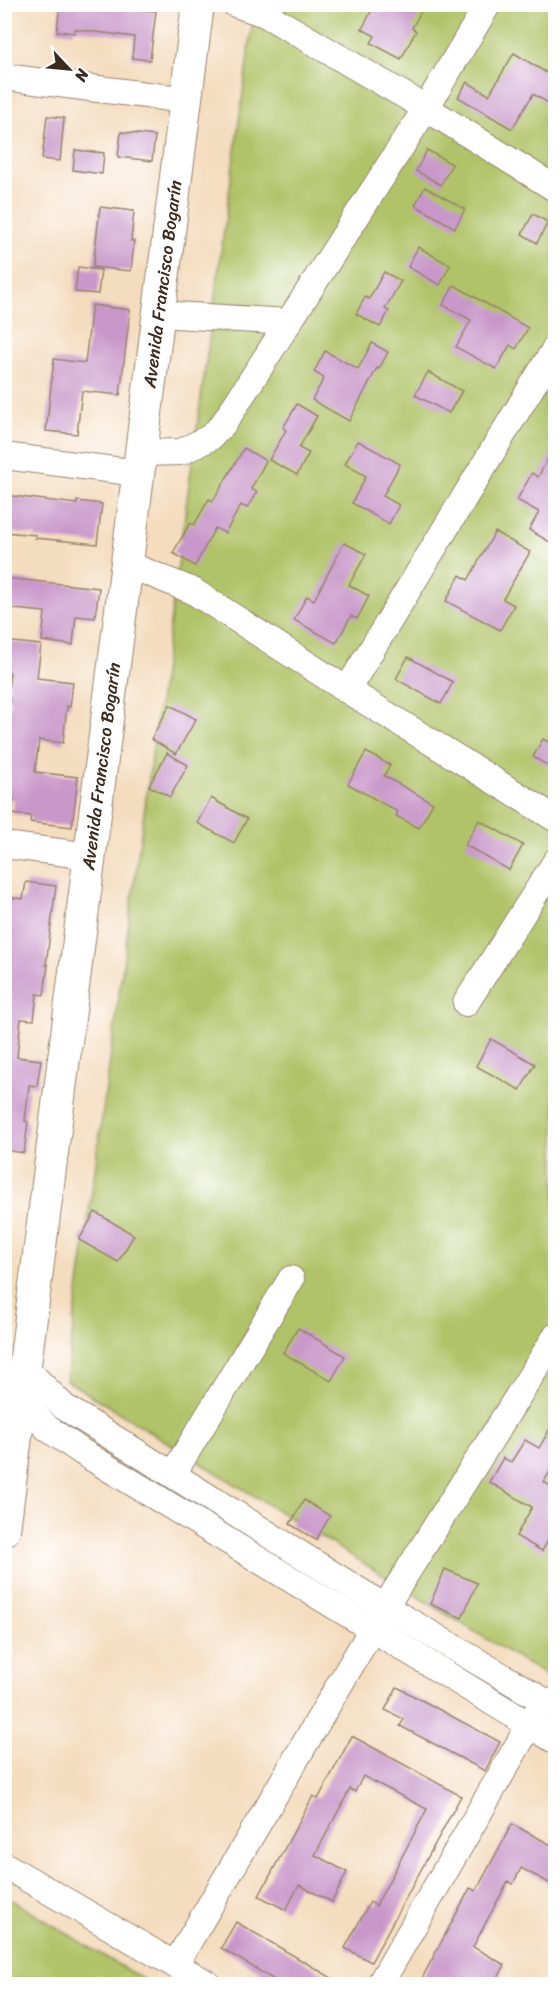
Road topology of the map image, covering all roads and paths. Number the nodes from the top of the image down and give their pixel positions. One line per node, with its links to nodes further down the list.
1 (198, 4): 5 (street, Avenida Francisco Bogarín)
2 (235, 4): 6 (street)
3 (488, 4): 6 (street)
4 (4, 77): 5 (street)
5 (186, 100): 8 (street, Avenida Francisco Bogarín)
6 (426, 108): 7 (street); 9 (street)
7 (555, 189)
8 (159, 314): 9 (street); 12 (street, Avenida Francisco Bogarín)
9 (289, 322): 12 (street)
10 (555, 348): 14 (street)
11 (4, 456): 12 (street)
12 (140, 463): 13 (street, Avenida Francisco Bogarín)
13 (127, 564): 14 (street); 17 (street, Avenida Francisco Bogarín)
14 (347, 690): 15 (street)
15 (555, 819)
16 (4, 845): 17 (street)
17 (90, 856): 22 (street, Avenida Francisco Bogarín)
18 (555, 861): 19 (street)
19 (466, 1003)
20 (291, 1279): 24 (street)
21 (555, 1336): 26 (street)
22 (15, 1365): 23 (street, Avenida Francisco Bogarín); 24 (street)
23 (13, 1396): 25 (street, Avenida Francisco Bogarín); 27 (street)
24 (173, 1474): 26 (street)
25 (4, 1530)
26 (385, 1607): 27 (street); 28 (street)
27 (372, 1629): 29 (street); 32 (street)
28 (549, 1705): 29 (street)
29 (530, 1726): 30 (street); 34 (street)
30 (555, 1742)
31 (4, 1865): 32 (street)
32 (175, 1965): 33 (street)
33 (208, 1984)
34 (381, 1984)

